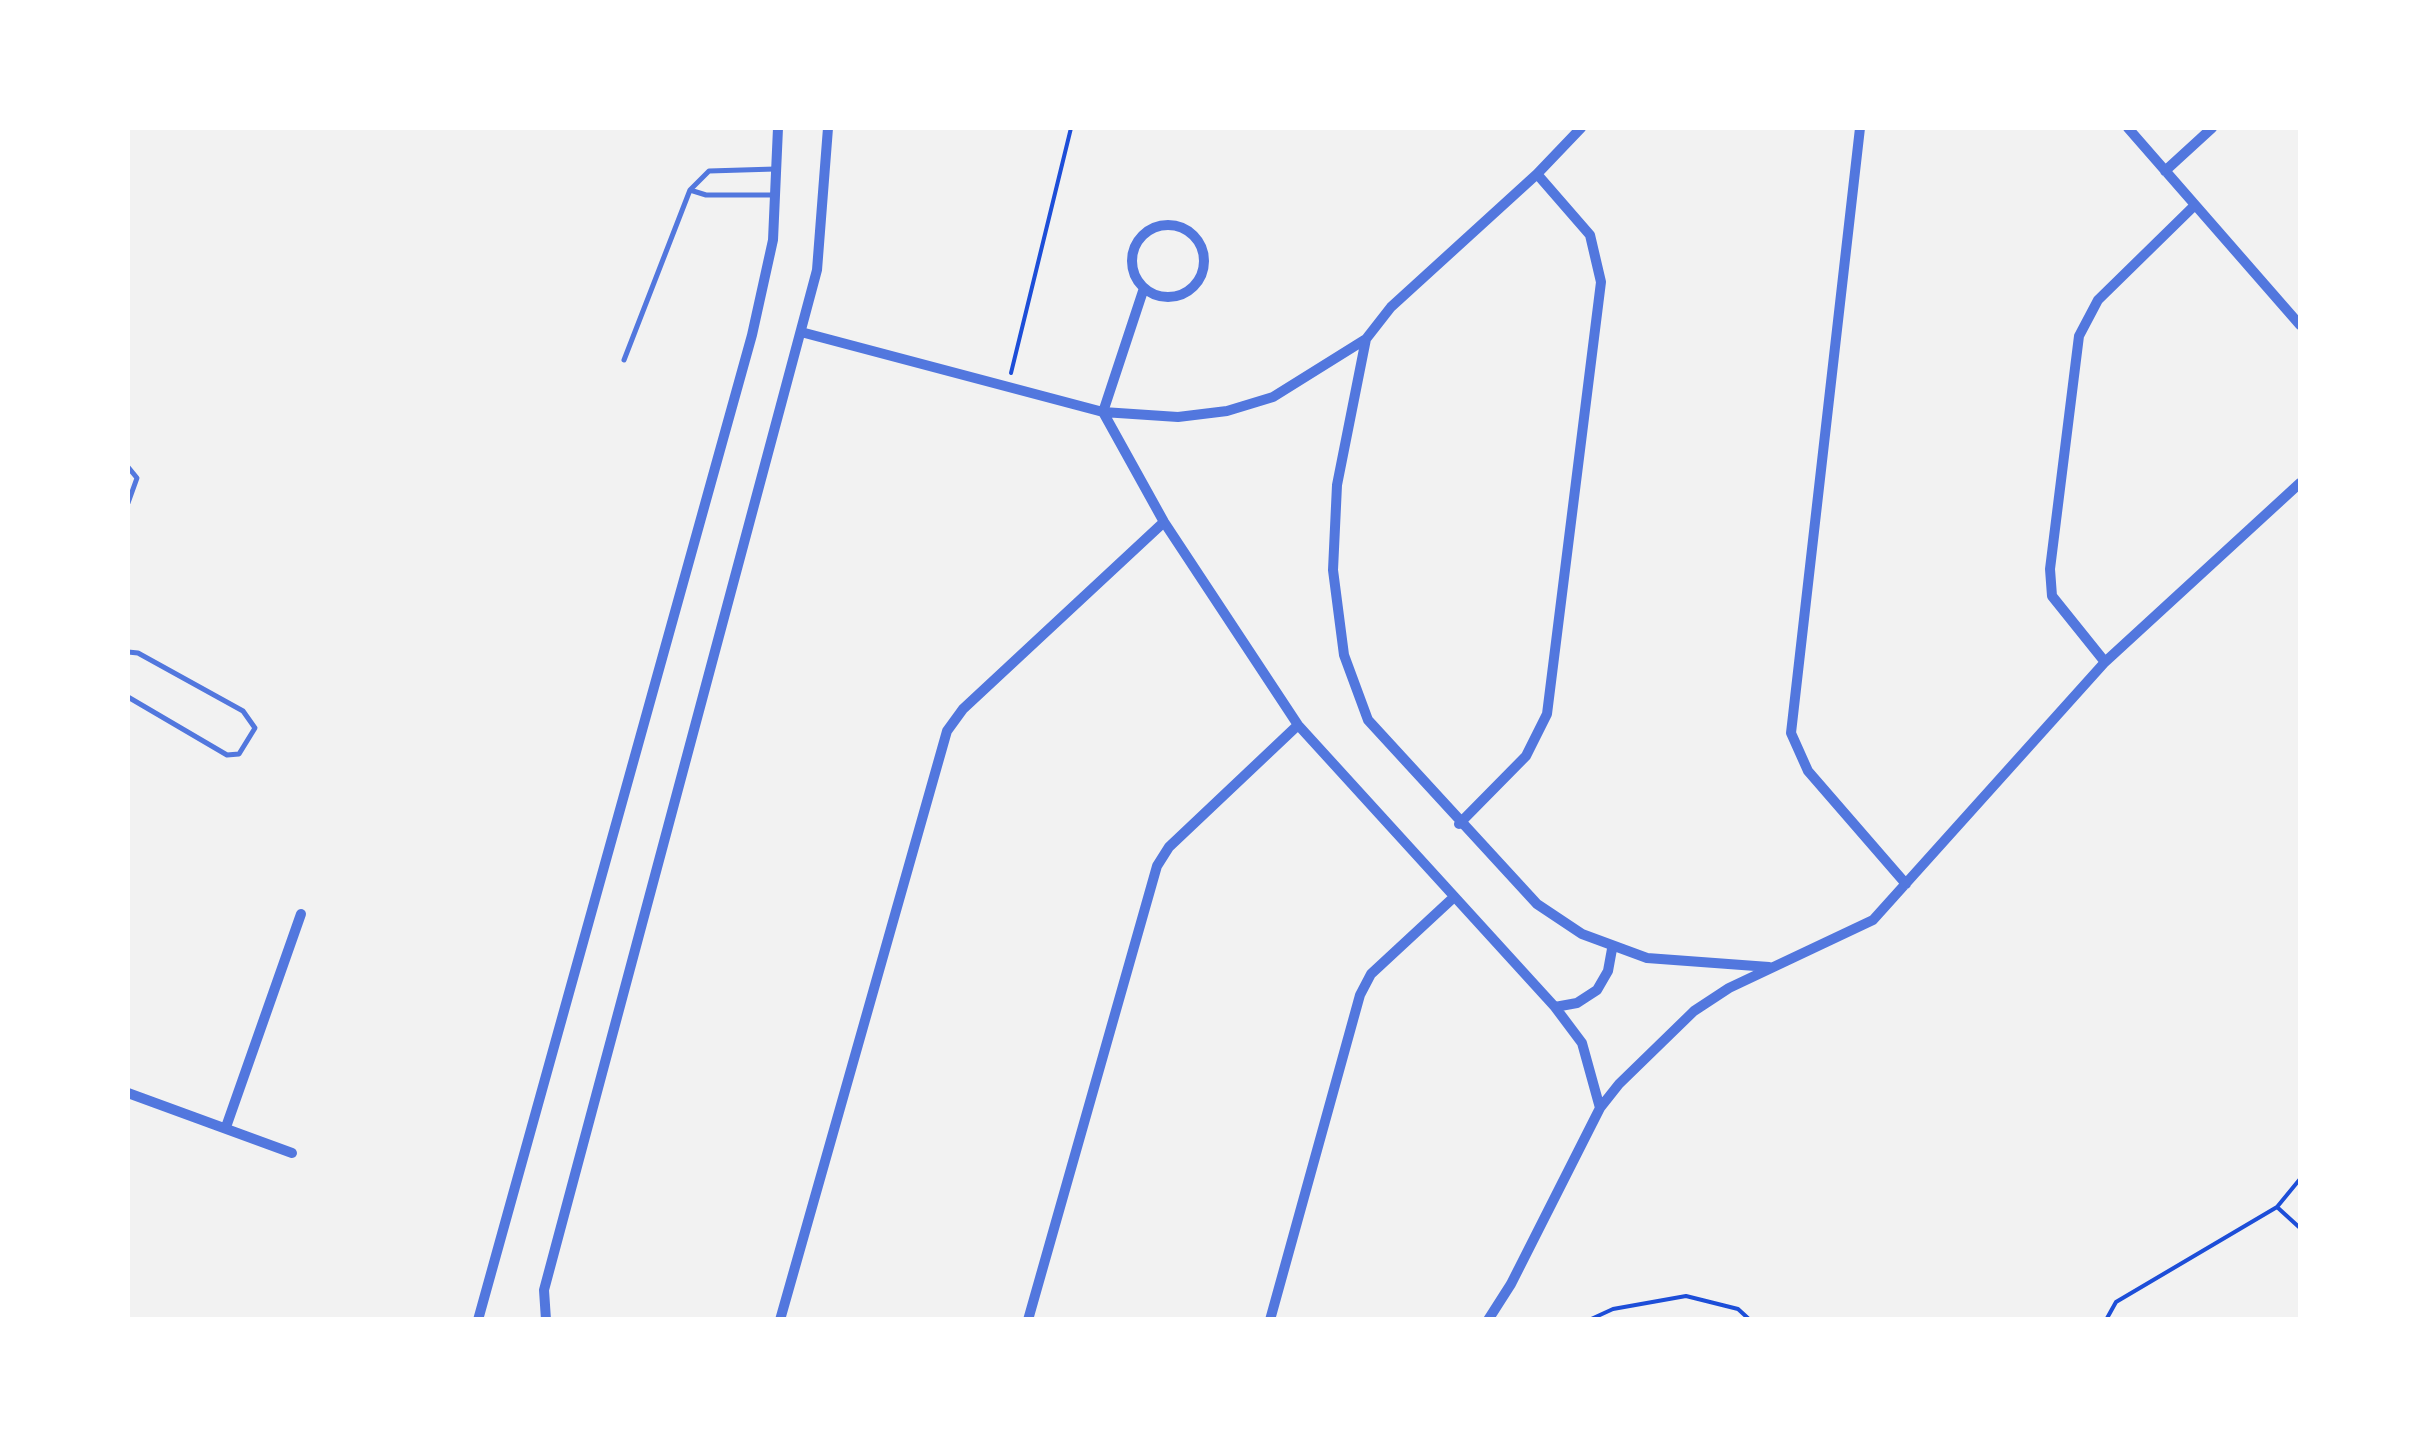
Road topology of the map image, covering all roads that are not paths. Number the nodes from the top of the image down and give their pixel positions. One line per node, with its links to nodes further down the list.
1 (778, 128): 7 (street)
2 (828, 128): 15 (street)
3 (1581, 128): 9 (street)
4 (1860, 128): 28 (street)
5 (2128, 128): 8 (street)
6 (2212, 128): 8 (street)
7 (778, 169): 10 (lane); 11 (street)
8 (2165, 171): 12 (street)
9 (1536, 174): 16 (street); 27 (street)
10 (690, 190): 11 (lane); 17 (lane)
11 (776, 195): 38 (street)
12 (2195, 204): 14 (street); 24 (street)
13 (1144, 288): 13 (street); 18 (street)
14 (2300, 325)
15 (800, 332): 18 (street); 39 (street)
16 (1366, 340): 18 (street); 27 (street)
17 (624, 360)
18 (1103, 412): 22 (street)
19 (128, 467): 21 (lane)
20 (2300, 482): 24 (street)
21 (128, 503)
22 (1164, 522): 26 (street); 40 (street)
23 (128, 652): 25 (lane)
24 (2105, 662): 28 (street)
25 (128, 697)
26 (1298, 725): 29 (street); 41 (street)
27 (1459, 824): 31 (street)
28 (1906, 884): 32 (street)
29 (1453, 898): 33 (street); 42 (street)
30 (302, 914): 36 (street)
31 (1612, 949): 32 (street); 33 (street)
32 (1770, 967): 35 (street)
33 (1555, 1008): 35 (street)
34 (128, 1093): 36 (street)
35 (1600, 1108): 43 (street)
36 (226, 1127): 37 (street)
37 (292, 1153)
38 (478, 1320)
39 (546, 1320)
40 (780, 1320)
41 (1028, 1320)
42 (1270, 1320)
43 (1488, 1320)

